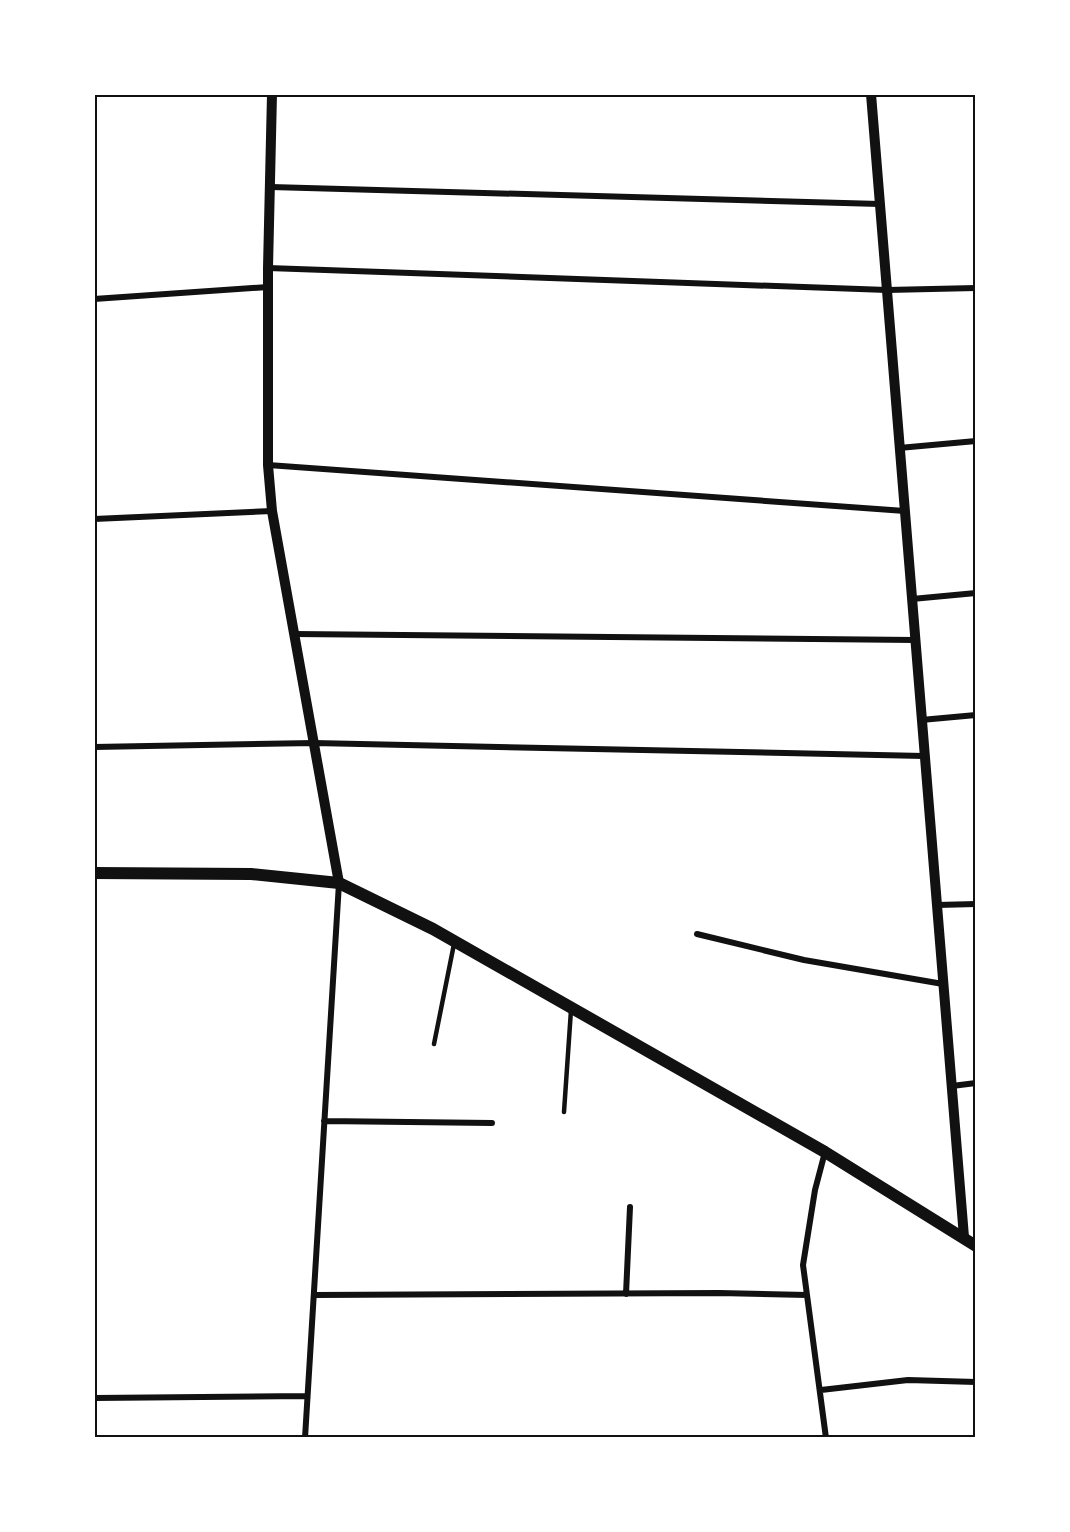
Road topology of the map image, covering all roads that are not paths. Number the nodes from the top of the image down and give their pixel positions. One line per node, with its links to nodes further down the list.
1 (273, 94): 3 (street)
2 (871, 94): 4 (street)
3 (271, 187): 4 (street); 5 (street)
4 (880, 204): 8 (street)
5 (268, 268): 6 (street); 8 (street)
6 (268, 287): 9 (street); 12 (street)
7 (975, 288): 8 (street)
8 (886, 290): 11 (street)
9 (94, 299)
10 (975, 441): 11 (street)
11 (899, 448): 14 (street)
12 (268, 465): 13 (street); 14 (street)
13 (272, 510): 15 (street); 18 (street)
14 (905, 511): 17 (street)
15 (94, 519)
16 (975, 593): 17 (street)
17 (912, 599): 19 (street)
18 (293, 634): 19 (street); 22 (street)
19 (915, 640): 21 (street)
20 (975, 715): 21 (street)
21 (921, 720): 24 (street)
22 (314, 743): 23 (street); 24 (street); 26 (street)
23 (94, 747)
24 (924, 756): 28 (street)
25 (94, 873): 26 (main road)
26 (339, 883): 30 (main road); 37 (street)
27 (975, 903): 28 (street)
28 (937, 905): 31 (street)
29 (697, 934): 31 (street)
30 (454, 941): 32 (main road); 33 (lane)
31 (943, 984): 35 (street)
32 (571, 1007): 36 (lane); 39 (main road)
33 (434, 1044)
34 (975, 1083): 35 (street)
35 (952, 1086): 41 (street)
36 (564, 1112)
37 (324, 1121): 38 (street); 45 (street)
38 (492, 1123)
39 (825, 1152): 41 (main road); 44 (street)
40 (630, 1207): 43 (street)
41 (964, 1238): 42 (main road)
42 (975, 1246)
43 (626, 1294): 44 (street); 45 (street)
44 (807, 1295): 47 (street)
45 (314, 1296): 48 (street)
46 (975, 1382): 47 (street)
47 (821, 1390): 51 (street)
48 (307, 1396): 49 (street); 50 (street)
49 (94, 1398)
50 (305, 1437)
51 (826, 1437)

